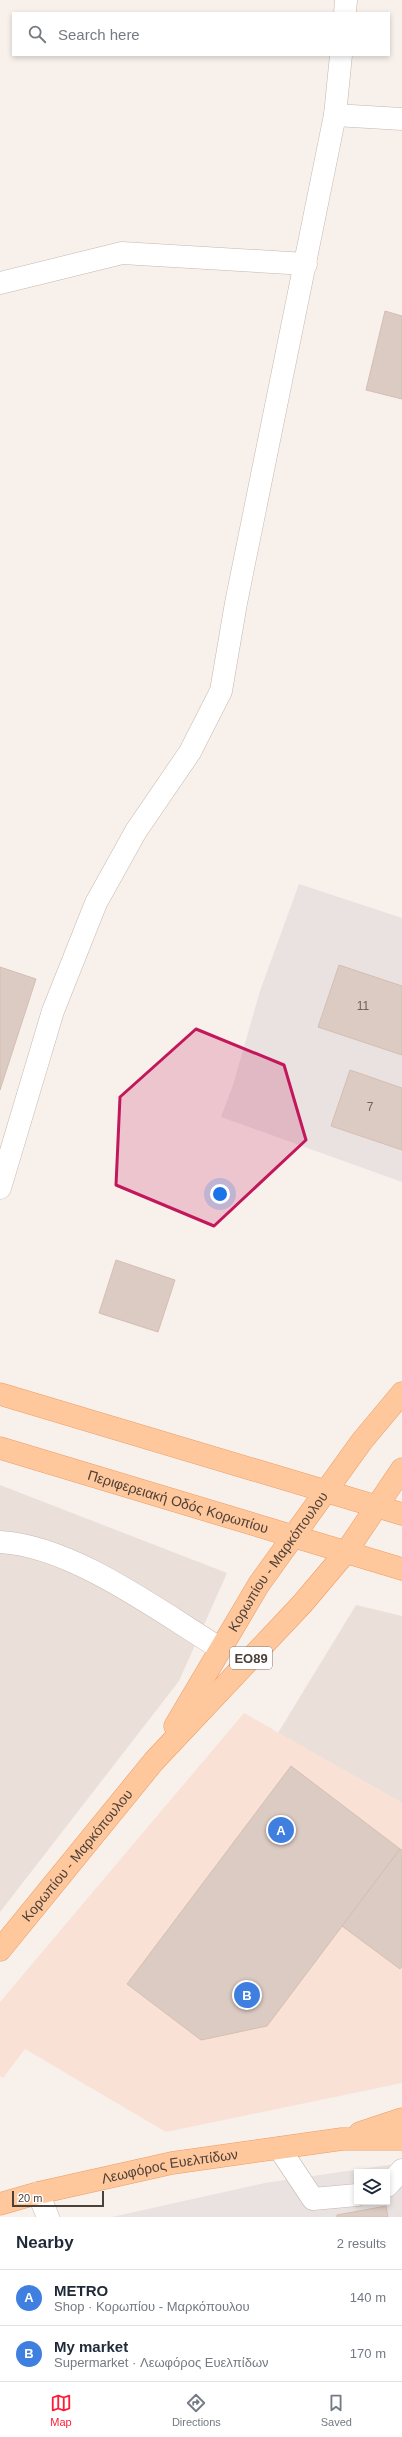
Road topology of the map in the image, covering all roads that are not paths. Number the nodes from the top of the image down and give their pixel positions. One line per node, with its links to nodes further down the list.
1 (346, 0): 2 (street)
2 (345, 12)
3 (341, 56): 4 (street)
4 (335, 115): 5 (street); 6 (street)
5 (402, 119)
6 (306, 264): 7 (street); 8 (street)
7 (0, 283)
8 (0, 1188)
9 (402, 1392): 13 (main road, Κορωπίου - Μαρκόπουλου / ΕΟ89)
10 (0, 1394): 13 (main road)
11 (0, 1448): 16 (main road, Περιφερειακή Οδός Κορωπίου)
12 (402, 1469): 14 (main road, Κορωπίου - Μαρκόπουλου / ΕΟ89)
13 (327, 1491): 14 (main road); 16 (main road, Κορωπίου - Μαρκόπουλου / ΕΟ89)
14 (378, 1506): 15 (main road); 18 (main road, Κορωπίου - Μαρκόπουλου / ΕΟ89)
15 (402, 1514)
16 (294, 1536): 18 (main road, Περιφερειακή Οδός Κορωπίου); 20 (main road, Κορωπίου - Μαρκόπουλου / ΕΟ89)
17 (0, 1542): 20 (street)
18 (346, 1552): 19 (main road, Περιφερειακή Οδός Κορωπίου); 21 (main road, Κορωπίου - Μαρκόπουλου / ΕΟ89)
19 (402, 1569)
20 (220, 1649): 21 (main road, Κορωπίου - Μαρκόπουλου / ΕΟ89)
21 (154, 1761): 22 (main road, Κορωπίου - Μαρκόπουλου / ΕΟ89)
22 (0, 1950)
23 (402, 2119): 24 (main road, Λεωφόρος Ευελπίδων)
24 (342, 2139): 25 (main road, Λεωφόρος Ευελπίδων); 26 (main road, Λεωφόρος Ευελπίδων)
25 (402, 2139)
26 (279, 2148): 29 (main road, Λεωφόρος Ευελπίδων); 30 (street)
27 (402, 2170): 28 (street)
28 (390, 2183)
29 (38, 2193): 31 (main road, Λεωφόρος Ευελπίδων); 32 (street)
30 (354, 2195)
31 (0, 2204)
32 (48, 2217)

